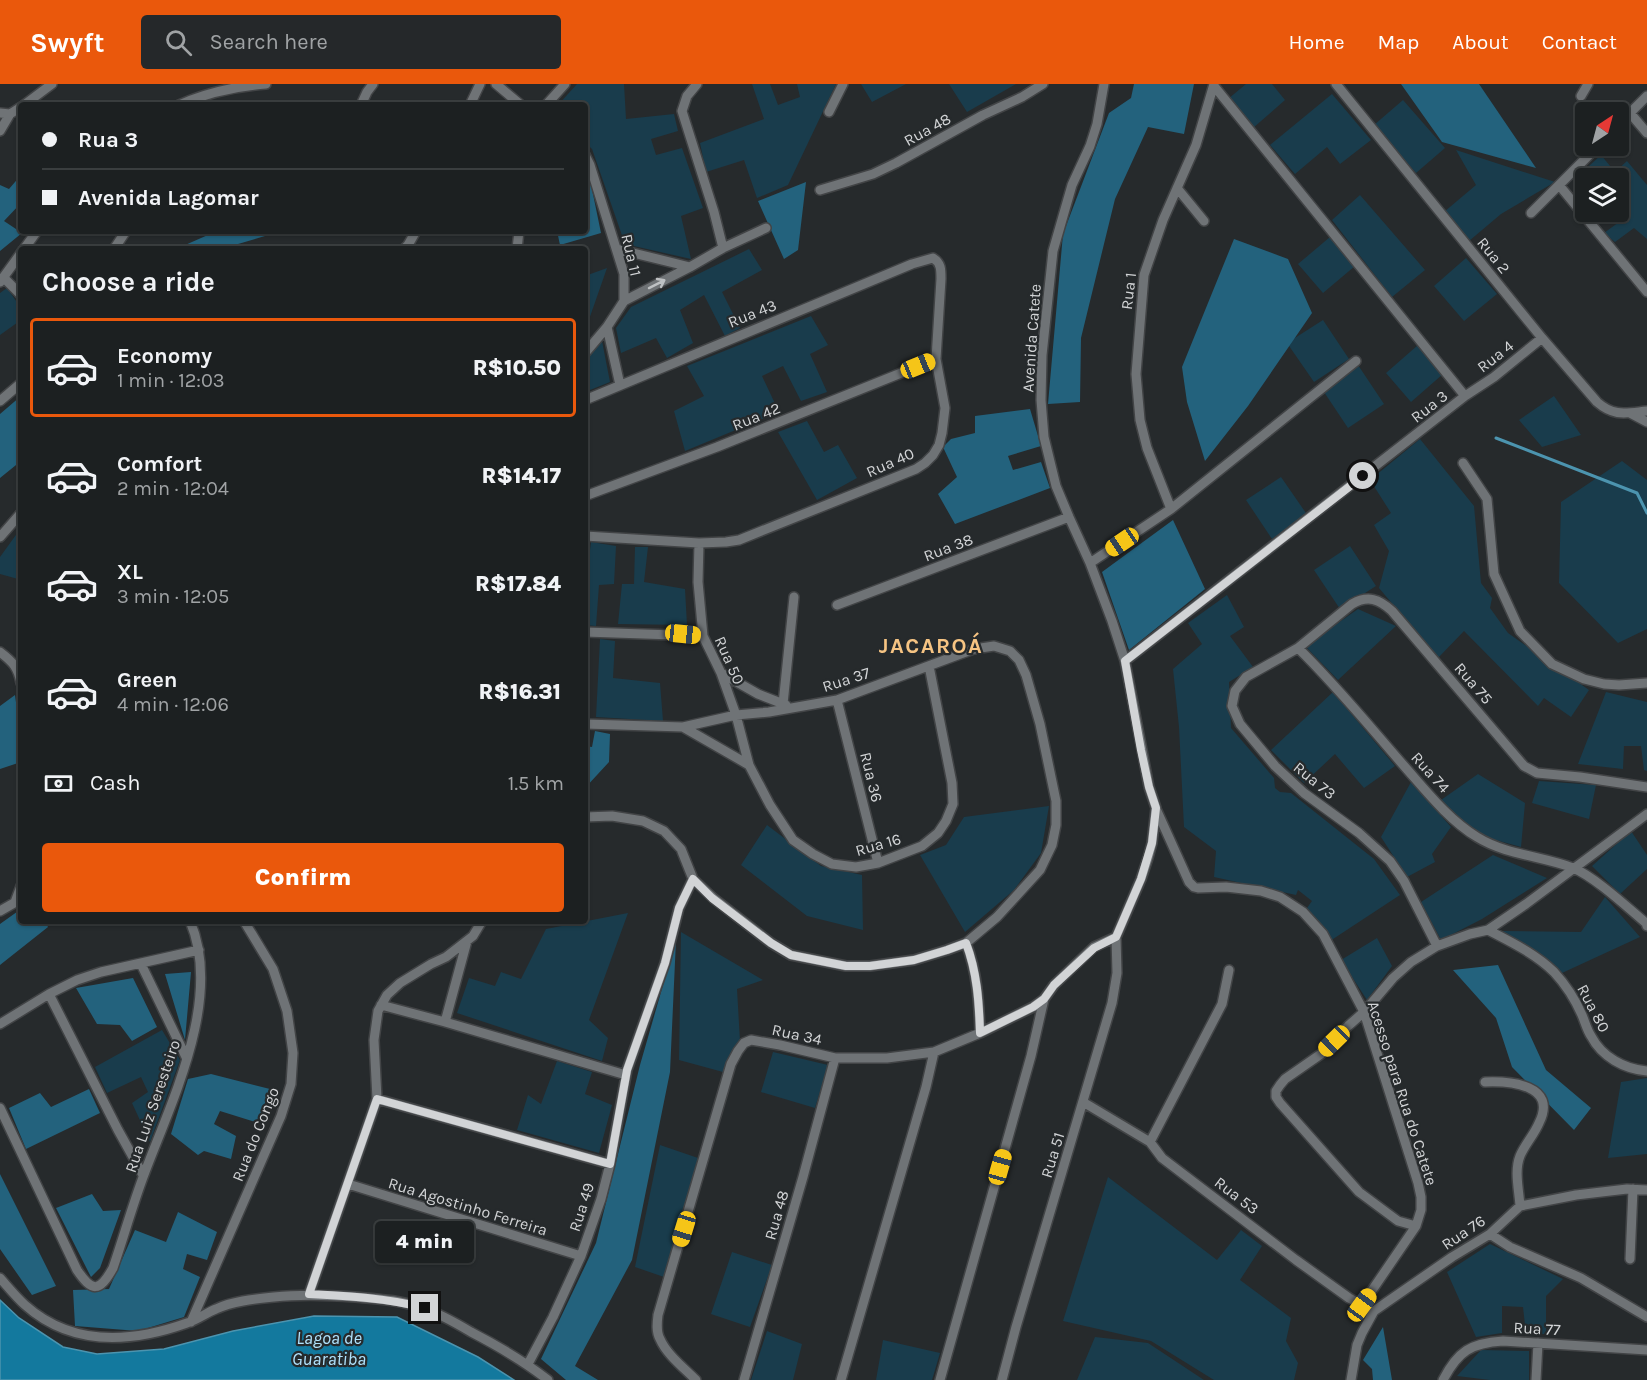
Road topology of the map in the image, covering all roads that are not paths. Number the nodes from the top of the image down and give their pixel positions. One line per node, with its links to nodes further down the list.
1 (52, 84): 17 (street)
2 (266, 84): 12 (street)
3 (480, 84): 20 (street)
4 (496, 84): 21 (street)
5 (565, 84): 22 (street)
6 (697, 84): 38 (street)
7 (843, 84): 24 (street)
8 (1043, 84): 34 (street, Rua 48)
9 (1104, 84): 64 (street, Avenida Catete)
10 (1336, 84): 48 (street, Rua 2)
11 (1588, 84): 15 (street)
12 (252, 85): 18 (street)
13 (1214, 85): 33 (street, Rua 1); 54 (street, Rua 3)
14 (367, 86): 19 (street)
15 (1581, 96)
16 (1647, 96): 26 (street)
17 (27, 102)
18 (189, 102)
19 (362, 102)
20 (471, 102)
21 (517, 102)
22 (549, 102)
23 (18, 109): 27 (street)
24 (829, 112)
25 (0, 113): 27 (street)
26 (1630, 113): 29 (street)
27 (10, 114): 28 (street)
28 (0, 131)
29 (1647, 134)
30 (1588, 156): 32 (street)
31 (588, 160): 39 (street, Rua 11)
32 (1559, 185): 35 (street); 44 (street)
33 (1177, 189): 36 (street); 62 (street, Rua 1)
34 (820, 190)
35 (1531, 213)
36 (1204, 221)
37 (766, 228): 38 (street)
38 (723, 248): 42 (street)
39 (617, 249): 42 (street); 46 (street, Rua 11)
40 (18, 257): 43 (street)
41 (933, 258): 50 (street, Rua 40); 52 (street, Rua 43)
42 (690, 267): 46 (street, one-way to 42)
43 (2, 280): 45 (street)
44 (1647, 292)
45 (18, 293)
46 (624, 301): 47 (street, Rua 11)
47 (607, 327): 49 (street, Rua 11); 52 (street)
48 (1542, 338): 54 (street, Rua 4); 58 (street, Rua 2)
49 (588, 349)
50 (936, 359): 61 (street, Rua 42); 67 (street, Rua 40)
51 (1356, 360): 62 (street)
52 (620, 385): 55 (street, Rua 43)
53 (18, 386): 56 (street)
54 (1465, 396): 75 (street, Rua 3)
55 (588, 399)
56 (0, 401)
57 (1647, 411): 58 (street, Rua 2)
58 (1630, 412): 59 (street)
59 (1647, 422)
60 (1463, 463): 79 (street)
61 (588, 495)
62 (1171, 509): 68 (street)
63 (18, 516): 66 (street)
64 (1069, 517): 68 (street, Avenida Catete); 70 (street, Rua 38)
65 (588, 536): 67 (street, Rua 40)
66 (0, 537)
67 (699, 543): 72 (street, Rua 50)
68 (1090, 563): 75 (street, Avenida Catete)
69 (794, 597): 81 (street)
70 (837, 605)
71 (588, 632): 72 (street)
72 (703, 636): 78 (street, Rua 50)
73 (1298, 648): 86 (street, Rua 75); 91 (street, Rua 74); 103 (street, Rua 73)
74 (0, 652): 77 (street)
75 (1125, 661): 87 (street, Avenida Catete)
76 (929, 666): 80 (street, Rua 37); 90 (street, Rua 16); 102 (street, Rua 37)
77 (18, 673)
78 (721, 673): 81 (street); 82 (street, Rua 50)
79 (1647, 683)
80 (837, 699): 81 (street, Rua 37); 90 (street, Rua 36)
81 (788, 706): 82 (street, Rua 37)
82 (736, 715): 84 (street, Rua 37); 85 (street, Rua 16)
83 (588, 724): 84 (street)
84 (683, 727): 85 (street)
85 (749, 765): 90 (street, Rua 16)
86 (1647, 787)
87 (1156, 808): 100 (street, Avenida Catete); 110 (street, Acesso para Rua do Catete)
88 (1647, 814): 91 (street)
89 (588, 817): 92 (street)
90 (878, 862)
91 (1574, 869): 98 (street, Rua 74); 99 (street)
92 (693, 879): 102 (street); 118 (street, Rua 49)
93 (18, 900): 94 (street)
94 (0, 911)
95 (191, 924): 104 (street, Rua Luiz Seresteiro)
96 (246, 924): 139 (street, Rua do Congo)
97 (480, 924): 101 (street)
98 (1647, 924)
99 (1488, 930): 103 (street); 117 (street, Rua 80)
100 (1116, 937): 108 (street, Rua 34); 121 (street, Rua 51)
101 (467, 941): 109 (street); 111 (street)
102 (966, 943): 113 (street)
103 (1437, 946): 110 (street)
104 (199, 950): 105 (street); 116 (street, Rua Luiz Seresteiro)
105 (141, 964): 107 (street); 116 (street)
106 (1229, 970): 123 (street)
107 (49, 994): 112 (street); 125 (street)
108 (1044, 999): 113 (street, Rua 34); 147 (street)
109 (381, 1005): 111 (street); 120 (street)
110 (1364, 1012): 130 (street, Acesso para Rua do Catete); 130 (street)
111 (445, 1022): 118 (street)
112 (0, 1024)
113 (980, 1033): 114 (street, Rua 34)
114 (934, 1052): 115 (street, Rua 34); 146 (street)
115 (835, 1058): 144 (street, Rua 34); 145 (street, Rua 48)
116 (187, 1059): 125 (street, Rua Luiz Seresteiro)
117 (1647, 1071)
118 (626, 1075): 124 (street, Rua 49)
119 (1485, 1082): 129 (street)
120 (377, 1099): 124 (street); 126 (street)
121 (1083, 1102): 123 (street, Rua 53); 148 (street, Rua 51)
122 (0, 1108): 125 (street, Rua Luiz Seresteiro)
123 (1150, 1142): 136 (street, Rua 53)
124 (610, 1164): 132 (street, Rua 49)
125 (143, 1175)
126 (348, 1184): 132 (street, Rua Agostinho Ferreira); 135 (street)
127 (1633, 1189): 128 (street); 129 (street); 133 (street)
128 (1647, 1190)
129 (1520, 1206): 131 (street, Rua 76)
130 (1416, 1226): 136 (street, Acesso para Rua do Catete)
131 (1490, 1234): 137 (street, Rua 76); 138 (street)
132 (580, 1256): 142 (street, Rua 49)
133 (1630, 1259)
134 (0, 1278): 139 (street)
135 (309, 1294): 139 (street); 142 (street)
136 (1362, 1305): 137 (street, Rua 53)
137 (1374, 1311): 149 (street, Rua 76)
138 (1647, 1317)
139 (191, 1322)
140 (1538, 1343): 141 (street, Rua 77); 150 (street, Rua 77); 151 (street)
141 (1647, 1350)
142 (528, 1364): 143 (street)
143 (548, 1380)
144 (696, 1380)
145 (744, 1380)
146 (841, 1380)
147 (940, 1380)
148 (1002, 1380)
149 (1351, 1380)
150 (1443, 1380)
151 (1536, 1380)

